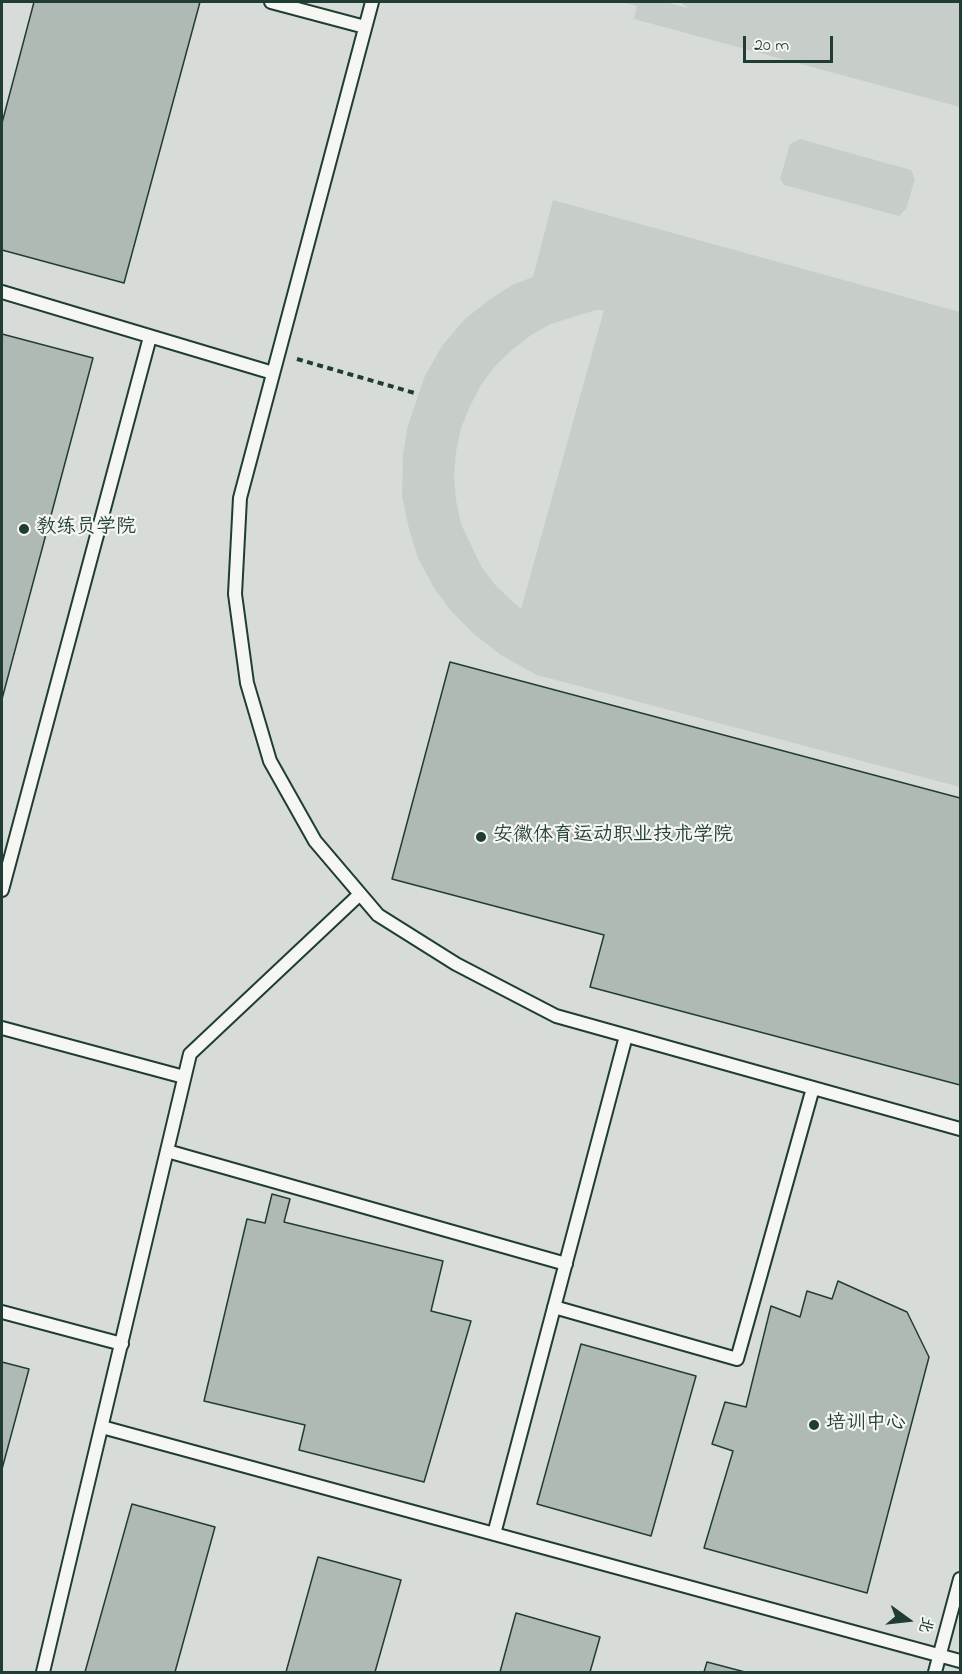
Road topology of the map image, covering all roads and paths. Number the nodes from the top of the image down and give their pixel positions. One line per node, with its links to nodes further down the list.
1 (271, 2): 3 (lane)
2 (372, 2): 3 (lane)
3 (365, 27): 6 (lane)
4 (2, 292): 5 (lane)
5 (150, 337): 7 (lane); 9 (lane)
6 (279, 354): 7 (lane); 8 (path)
7 (273, 374): 10 (lane)
8 (418, 394)
9 (2, 890)
10 (360, 894): 12 (lane); 13 (lane)
11 (2, 1028): 13 (lane)
12 (626, 1036): 14 (lane); 17 (lane)
13 (184, 1077): 16 (lane)
14 (813, 1088): 15 (lane); 18 (lane)
15 (960, 1129)
16 (166, 1151): 17 (lane); 20 (lane)
17 (566, 1264): 18 (lane)
18 (554, 1307): 22 (lane)
19 (2, 1312): 20 (lane)
20 (122, 1344): 21 (lane)
21 (102, 1427): 22 (lane); 26 (lane)
22 (494, 1534): 24 (lane)
23 (960, 1579): 24 (lane)
24 (940, 1656): 25 (lane); 27 (lane)
25 (960, 1661)
26 (43, 1672)
27 (935, 1672)

